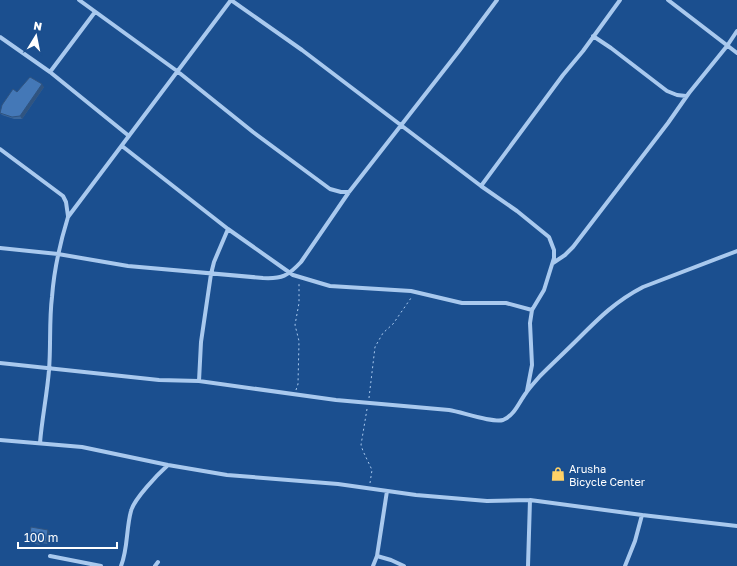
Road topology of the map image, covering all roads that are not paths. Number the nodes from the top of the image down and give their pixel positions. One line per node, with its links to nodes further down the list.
1 (79, 0): 6 (street)
2 (231, 0): 12 (street); 15 (street)
3 (497, 0): 15 (street)
4 (620, 0): 8 (street)
5 (668, 0): 10 (street)
6 (95, 12): 12 (street); 13 (street)
7 (737, 31): 10 (street)
8 (594, 36): 14 (street); 19 (street)
9 (0, 37): 13 (street)
10 (727, 46): 11 (street); 14 (street)
11 (737, 53)
12 (177, 71): 16 (street); 20 (street)
13 (50, 72): 16 (street)
14 (686, 96): 26 (street)
15 (402, 125): 19 (street); 20 (street)
16 (129, 136): 17 (street)
17 (122, 146): 21 (street); 22 (street)
18 (0, 149): 21 (street)
19 (481, 186): 26 (street)
20 (350, 192): 28 (street)
21 (68, 216): 25 (street)
22 (228, 229): 27 (street); 28 (street)
23 (0, 248): 25 (street)
24 (737, 251): 33 (street)
25 (58, 254): 27 (street); 31 (street)
26 (553, 263): 29 (street)
27 (211, 274): 28 (street); 32 (street)
28 (289, 274): 29 (street)
29 (532, 310): 33 (street)
30 (0, 363): 31 (street)
31 (49, 368): 32 (street); 35 (street)
32 (199, 381): 33 (street)
33 (527, 392)
34 (0, 440): 35 (street)
35 (40, 443): 36 (street)
36 (168, 465): 37 (street); 44 (street)
37 (387, 491): 38 (street); 42 (street)
38 (530, 500): 39 (street); 47 (street)
39 (642, 515): 40 (street); 48 (street)
40 (737, 526)
41 (50, 556): 43 (street)
42 (377, 556): 45 (street); 46 (street)
43 (101, 566)
44 (121, 566)
45 (373, 566)
46 (404, 566)
47 (528, 566)
48 (625, 566)

